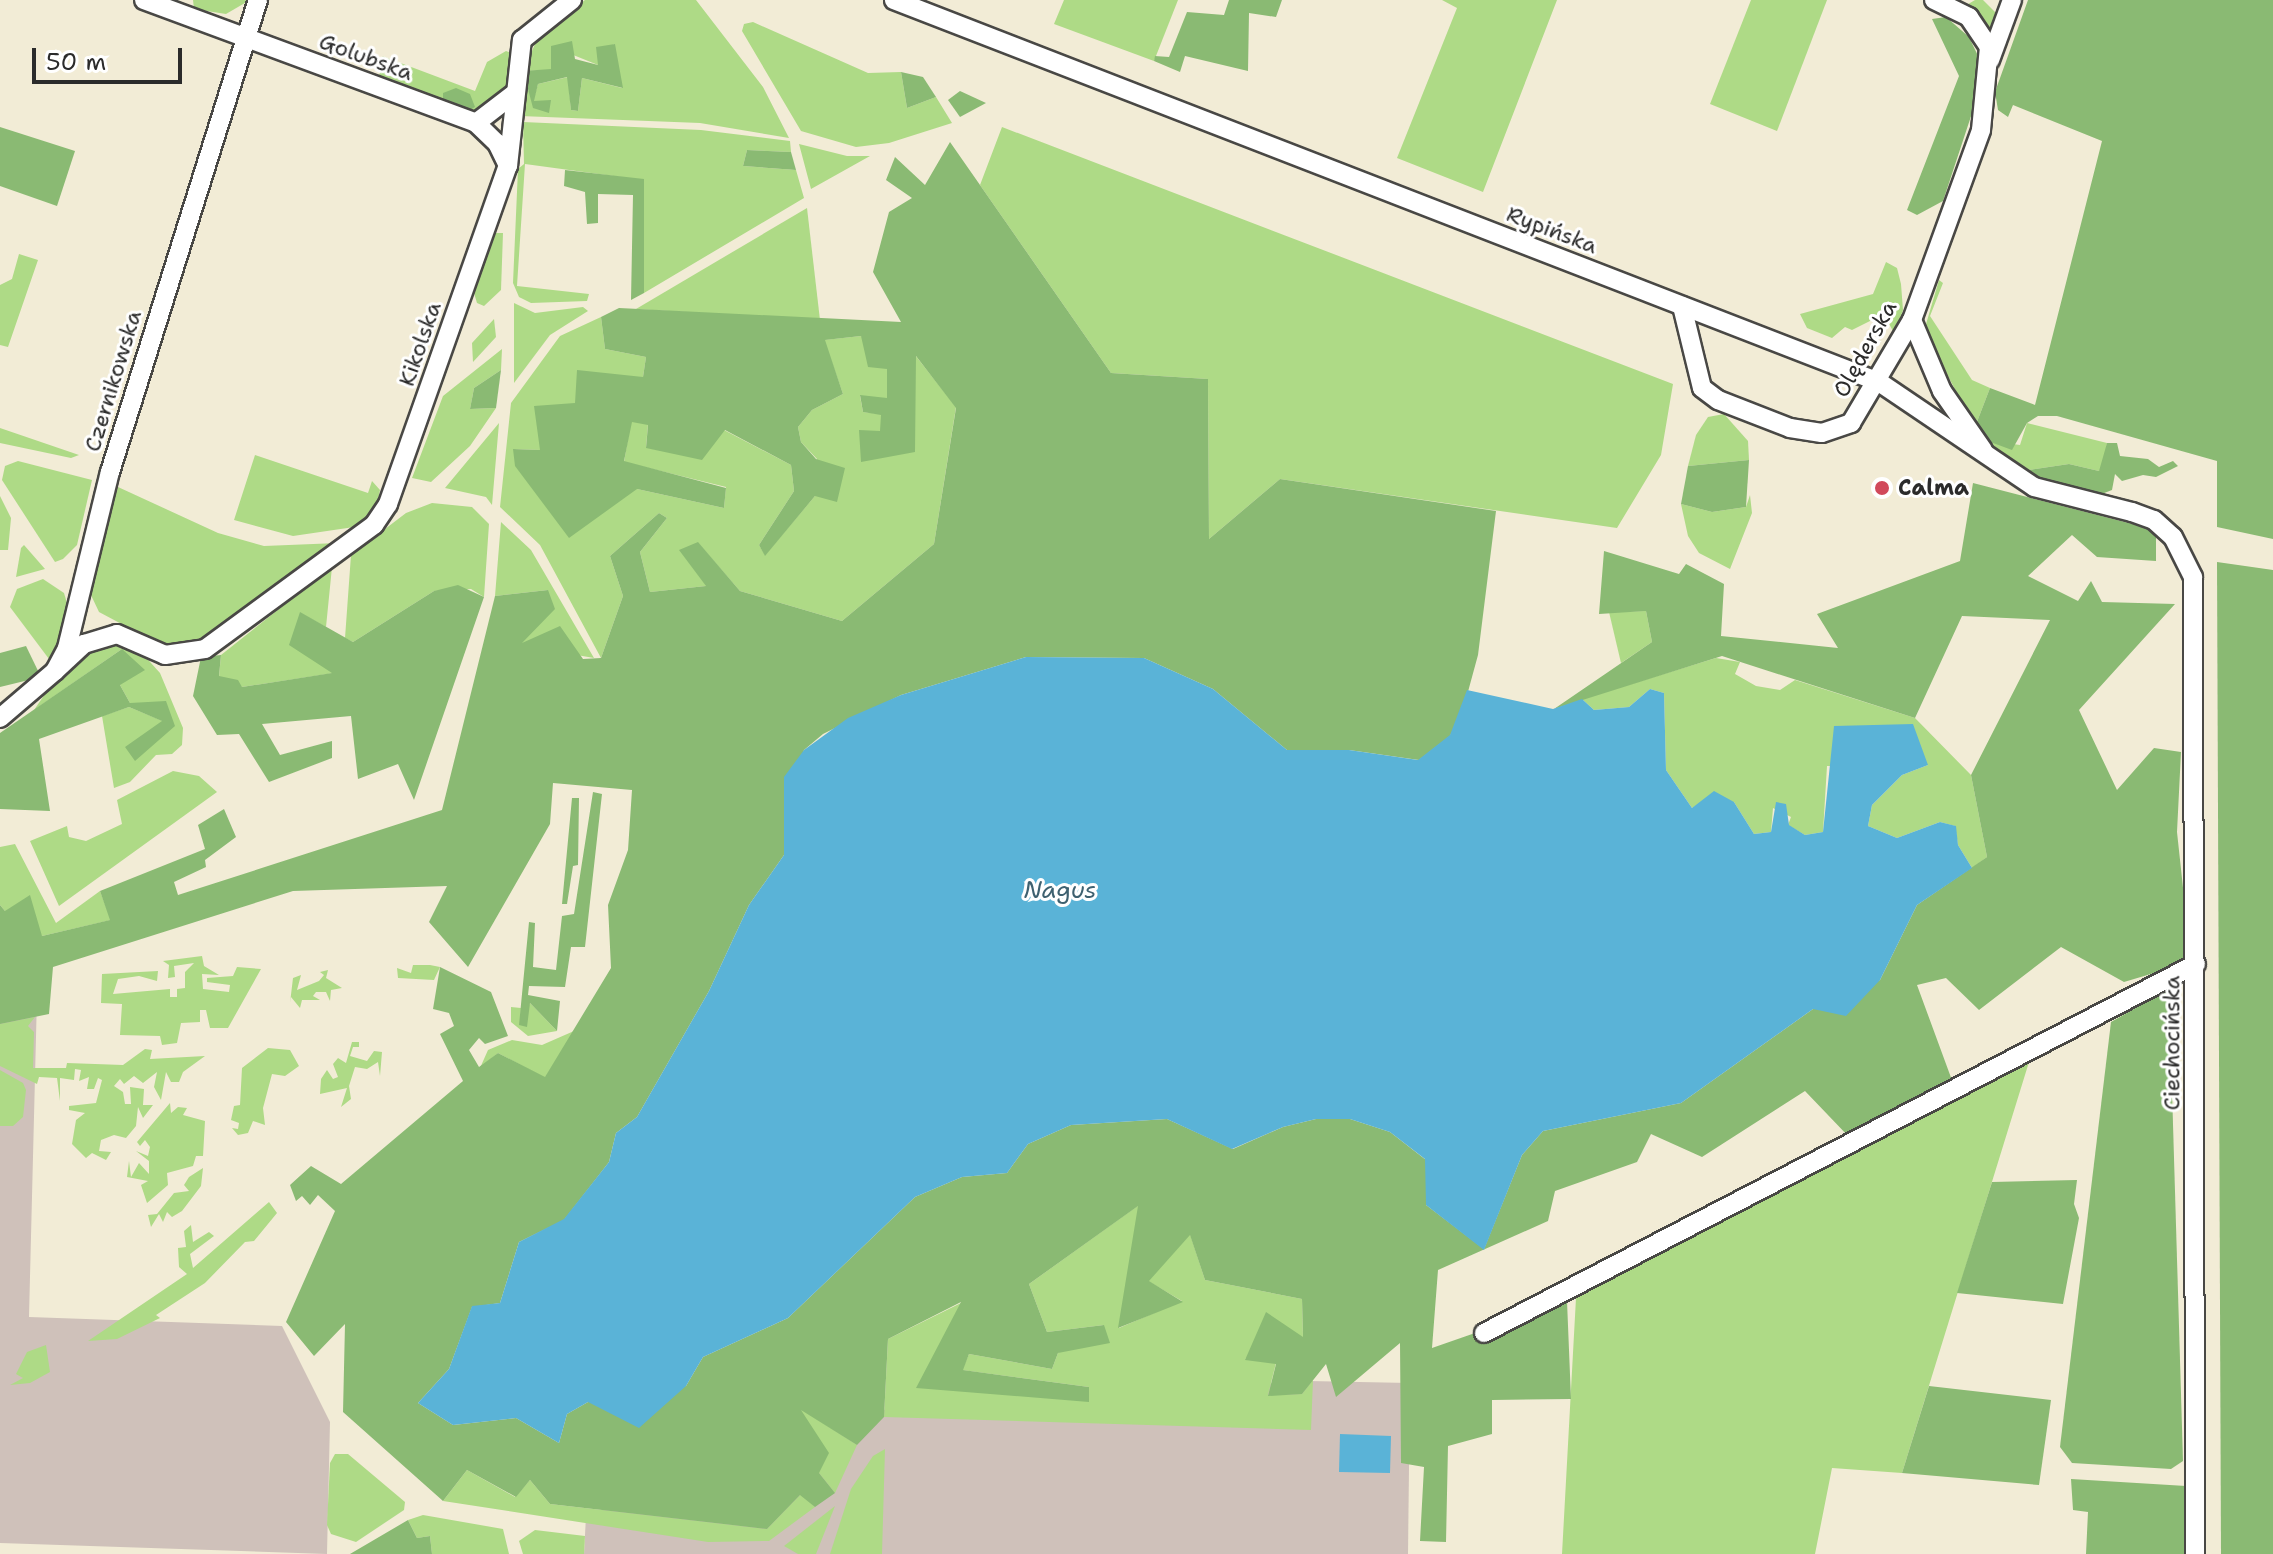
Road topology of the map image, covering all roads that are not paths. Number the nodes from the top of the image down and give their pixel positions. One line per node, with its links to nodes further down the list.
1 (144, 0): 7 (street, Golubska)
2 (258, 0): 7 (street, Czernikowska)
3 (572, 0): 9 (street, Kikolska)
4 (894, 0): 12 (street, Rypińska)
5 (2012, 0): 8 (street, Olęderska)
6 (1947, 2): 8 (street, Olęderska)
7 (245, 37): 10 (street, Golubska); 17 (street, Czernikowska)
8 (1989, 63): 13 (street, Olęderska)
9 (515, 93): 10 (street); 11 (street, Kikolska)
10 (476, 123): 11 (street)
11 (508, 166): 17 (street, Kikolska)
12 (1682, 306): 14 (street, Rypińska); 14 (street, Olęderska)
13 (1912, 320): 14 (street, Olęderska); 15 (street)
14 (1879, 382): 15 (street, Rypińska)
15 (1991, 460): 16 (street, Rypińska)
16 (2173, 537): 19 (street, Ciechocińska)
17 (55, 671): 18 (street, Czernikowska)
18 (0, 718)
19 (2196, 964): 20 (street); 21 (street, Ciechocińska)
20 (1484, 1333)
21 (2195, 1554)

